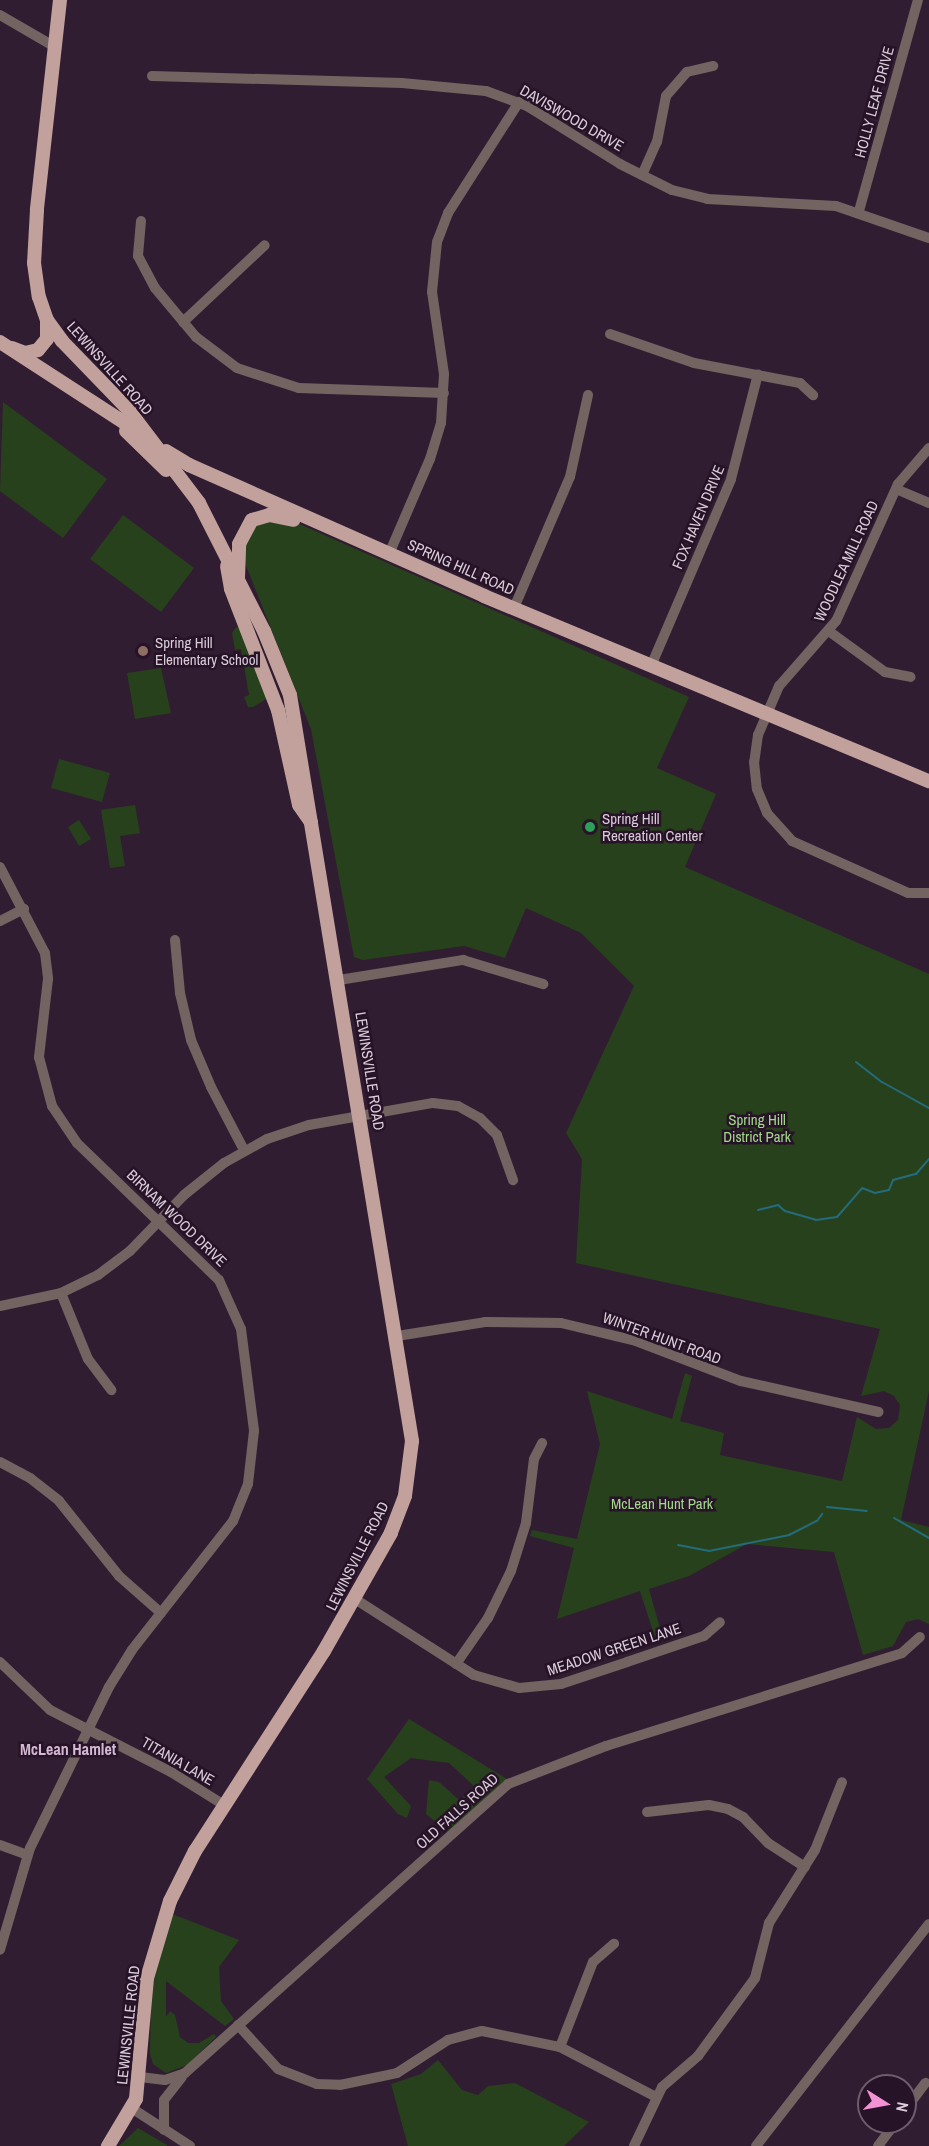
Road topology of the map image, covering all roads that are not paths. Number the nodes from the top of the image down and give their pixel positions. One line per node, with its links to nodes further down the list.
1 (60, 0): 4 (main road, LEWINSVILLE ROAD)
2 (918, 0): 9 (street, HOLLY LEAF DRIVE)
3 (0, 15): 4 (street)
4 (55, 47): 13 (main road, LEWINSVILLE ROAD)
5 (713, 66): 8 (street)
6 (153, 76): 7 (street, DAVISWOOD DRIVE)
7 (519, 102): 8 (street, DAVISWOOD DRIVE); 18 (street)
8 (642, 175): 9 (street, DAVISWOOD DRIVE)
9 (859, 211): 11 (street, DAVISWOOD DRIVE)
10 (141, 221): 14 (street)
11 (929, 238)
12 (265, 245): 14 (street)
13 (47, 320): 16 (main road); 22 (main road, LEWINSVILLE ROAD)
14 (183, 321): 18 (street)
15 (610, 334): 17 (street)
16 (2, 343): 21 (main road, SPRING HILL ROAD)
17 (758, 374): 20 (street); 35 (street, FOX HAVEN DRIVE)
18 (444, 393): 28 (street)
19 (588, 394): 31 (street)
20 (813, 394)
21 (88, 400): 22 (main road, SPRING HILL ROAD); 25 (main road)
22 (155, 444): 25 (main road, LEWINSVILLE ROAD); 27 (main road, SPRING HILL ROAD)
23 (929, 448): 24 (street, WOODLEA MILL ROAD)
24 (896, 489): 26 (street); 34 (street, WOODLEA MILL ROAD)
25 (199, 503): 29 (main road, LEWINSVILLE ROAD)
26 (929, 503)
27 (326, 525): 28 (main road, SPRING HILL ROAD); 30 (main road)
28 (389, 554): 31 (main road, SPRING HILL ROAD)
29 (225, 558): 30 (main road, LEWINSVILLE ROAD); 32 (main road, LEWINSVILLE ROAD)
30 (238, 578): 33 (main road, LEWINSVILLE ROAD)
31 (513, 608): 35 (main road, SPRING HILL ROAD)
32 (243, 619): 33 (main road); 37 (main road, LEWINSVILLE ROAD)
33 (264, 632): 39 (main road, LEWINSVILLE ROAD)
34 (830, 632): 36 (street); 38 (street, WOODLEA MILL ROAD)
35 (651, 666): 38 (main road, SPRING HILL ROAD)
36 (911, 677)
37 (278, 710): 39 (main road); 41 (main road, LEWINSVILLE ROAD)
38 (767, 714): 40 (main road, SPRING HILL ROAD); 43 (street, WOODLEA MILL ROAD)
39 (296, 719): 41 (main road, LEWINSVILLE ROAD)
40 (929, 781)
41 (311, 822): 47 (main road, LEWINSVILLE ROAD)
42 (0, 867): 44 (street, BIRNAM WOOD DRIVE)
43 (929, 893)
44 (24, 909): 45 (street); 52 (street, BIRNAM WOOD DRIVE)
45 (0, 921)
46 (175, 940): 50 (street)
47 (339, 980): 48 (street); 49 (main road, LEWINSVILLE ROAD)
48 (543, 984)
49 (361, 1116): 50 (street); 51 (street); 55 (main road, LEWINSVILLE ROAD)
50 (244, 1150): 52 (street)
51 (513, 1180)
52 (160, 1221): 53 (street); 61 (street, BIRNAM WOOD DRIVE)
53 (61, 1293): 54 (street); 56 (street)
54 (0, 1306)
55 (397, 1336): 57 (street, WINTER HUNT ROAD); 60 (main road, LEWINSVILLE ROAD)
56 (111, 1390)
57 (879, 1412)
58 (542, 1443): 65 (street)
59 (0, 1462): 61 (street)
60 (356, 1599): 65 (street, MEADOW GREEN LANE); 68 (main road, LEWINSVILLE ROAD)
61 (161, 1613): 66 (street, BIRNAM WOOD DRIVE)
62 (720, 1622): 65 (street, MEADOW GREEN LANE)
63 (920, 1637): 76 (street, OLD FALLS ROAD)
64 (0, 1662): 66 (street, TITANIA LANE)
65 (456, 1664)
66 (88, 1730): 68 (street, TITANIA LANE); 71 (street, BIRNAM WOOD DRIVE)
67 (842, 1782): 72 (street)
68 (224, 1805): 79 (main road, LEWINSVILLE ROAD)
69 (647, 1812): 72 (street)
70 (0, 1845): 71 (street)
71 (27, 1855): 75 (street, BIRNAM WOOD DRIVE)
72 (806, 1867): 82 (street)
73 (929, 1924): 88 (street)
74 (614, 1944): 77 (street)
75 (0, 1950)
76 (238, 2025): 77 (street); 78 (street, OLD FALLS ROAD)
77 (560, 2047): 82 (street)
78 (185, 2073): 79 (street); 84 (street, OLD FALLS ROAD)
79 (140, 2077): 83 (main road, LEWINSVILLE ROAD)
80 (925, 2084): 81 (street)
81 (917, 2094)
82 (656, 2097): 87 (street)
83 (132, 2109): 84 (street); 85 (main road, LEWINSVILLE ROAD)
84 (164, 2130): 86 (street)
85 (108, 2146)
86 (190, 2146)
87 (634, 2146)
88 (756, 2146)

